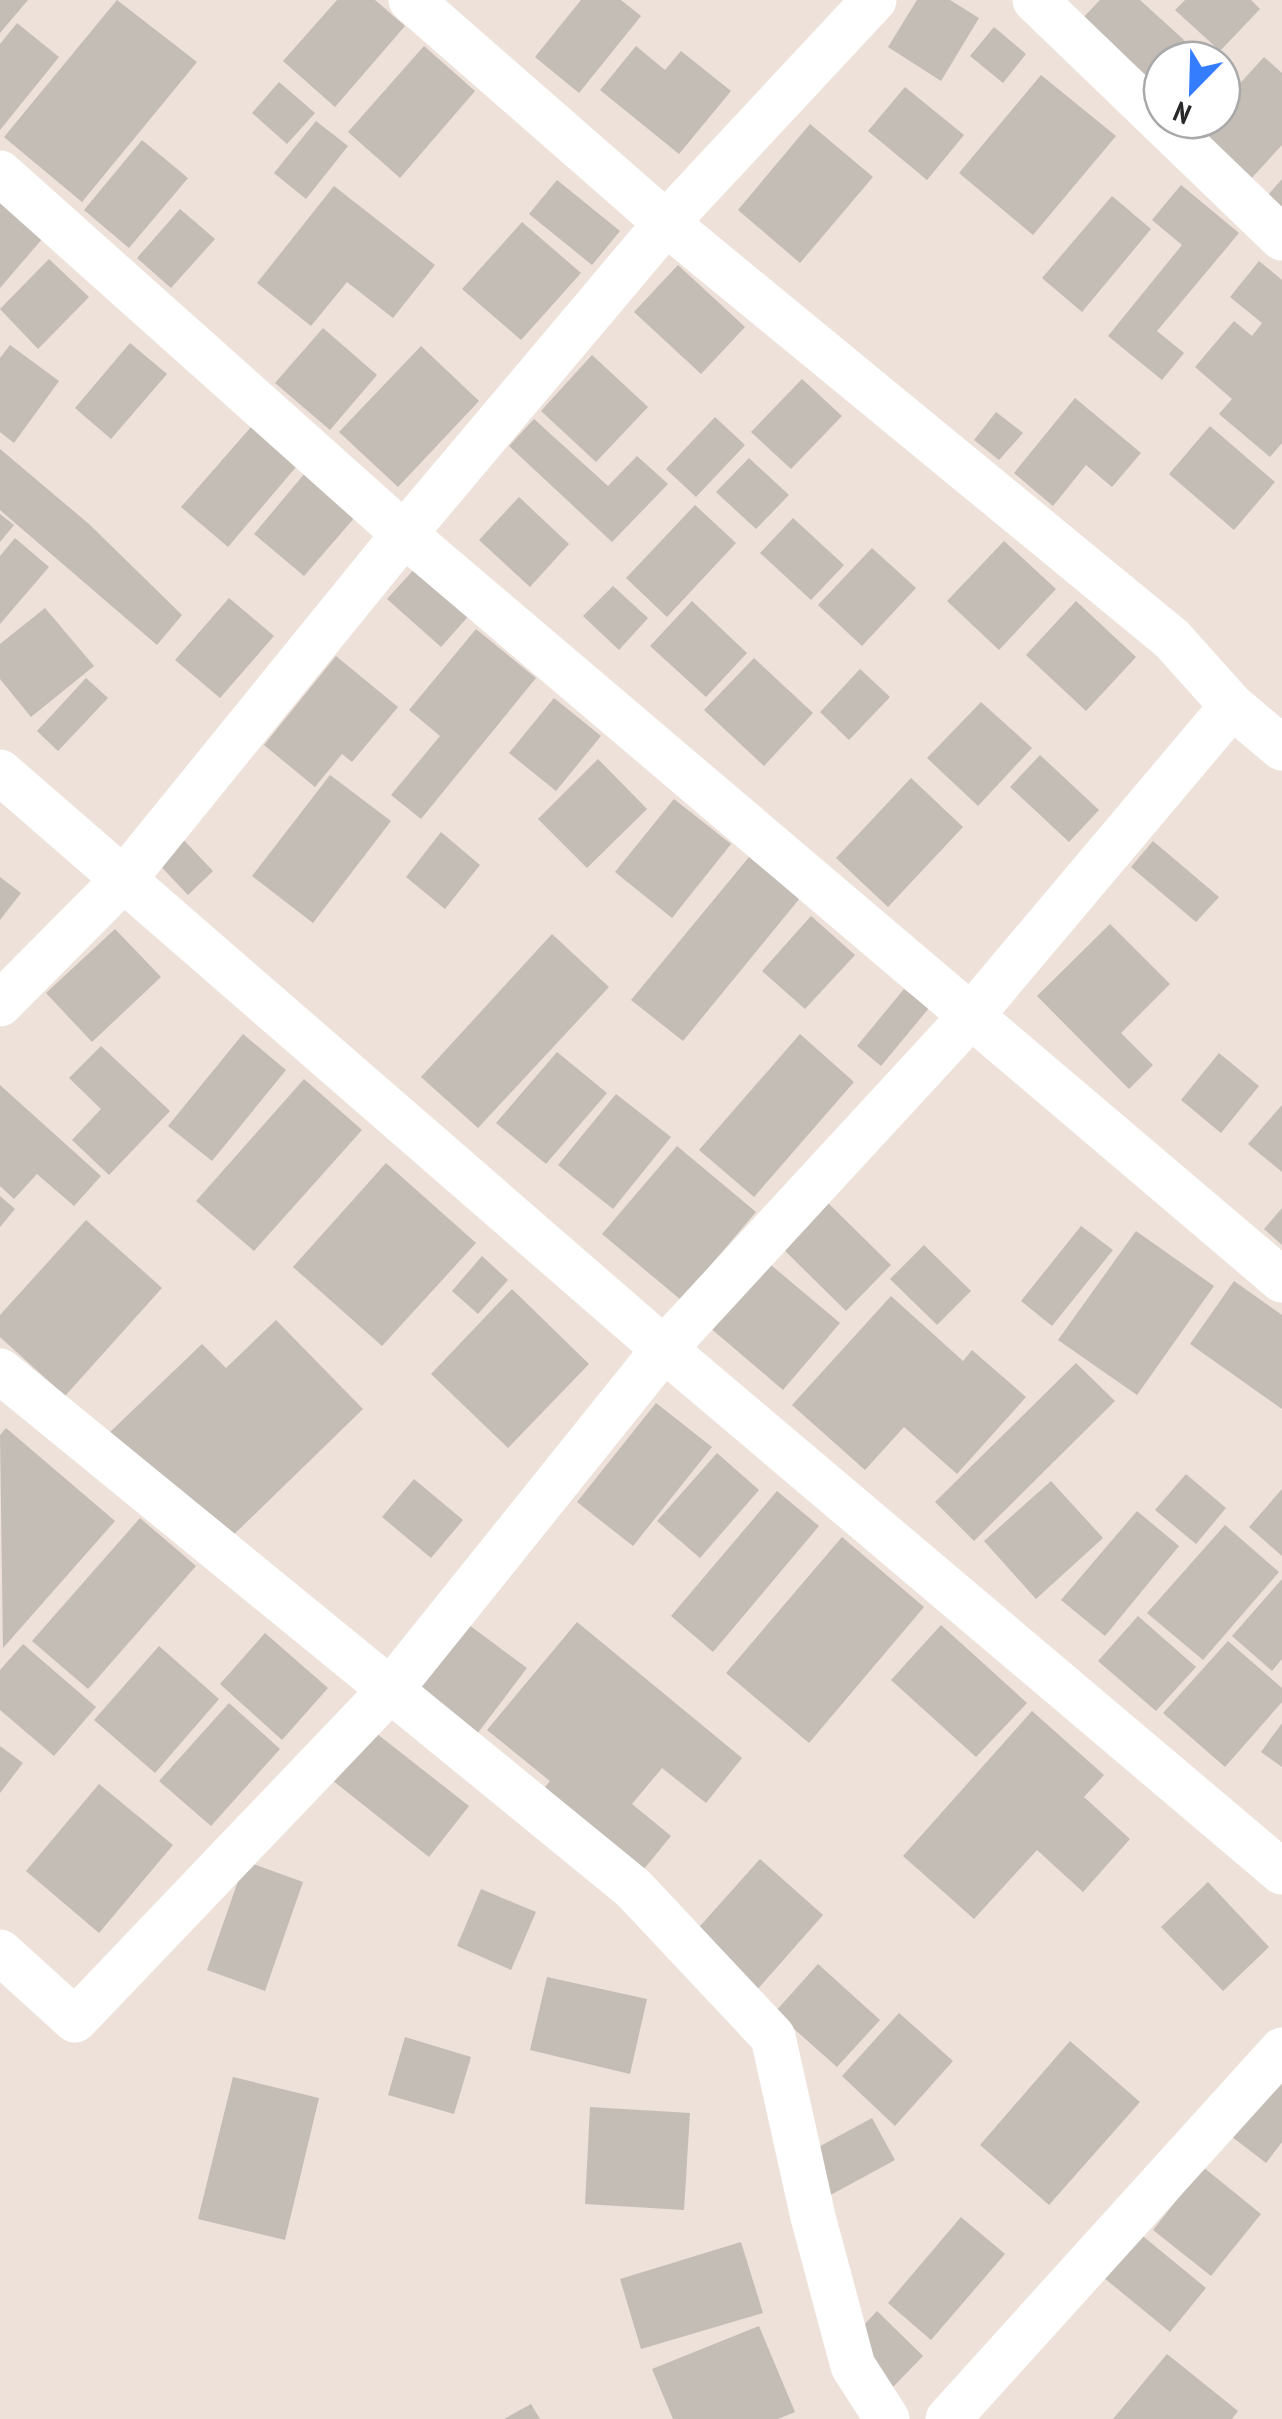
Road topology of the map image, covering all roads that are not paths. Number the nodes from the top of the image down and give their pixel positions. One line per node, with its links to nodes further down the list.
1 (411, 0): 5 (street)
2 (874, 0): 5 (street)
3 (1035, 0): 6 (street)
4 (0, 173): 7 (street)
5 (666, 223): 7 (street); 8 (street)
6 (1282, 238)
7 (404, 534): 11 (street); 13 (street)
8 (1232, 706): 9 (street); 13 (street)
9 (1282, 748)
10 (0, 772): 11 (street)
11 (124, 878): 12 (street); 15 (street)
12 (0, 1004)
13 (970, 1017): 14 (street); 15 (street)
14 (1282, 1280)
15 (664, 1349): 17 (street); 18 (street)
16 (0, 1372): 17 (street)
17 (392, 1688): 19 (street); 21 (street)
18 (1282, 1872)
19 (0, 1952)
20 (1282, 2050): 22 (street)
21 (887, 2419)
22 (948, 2419)

